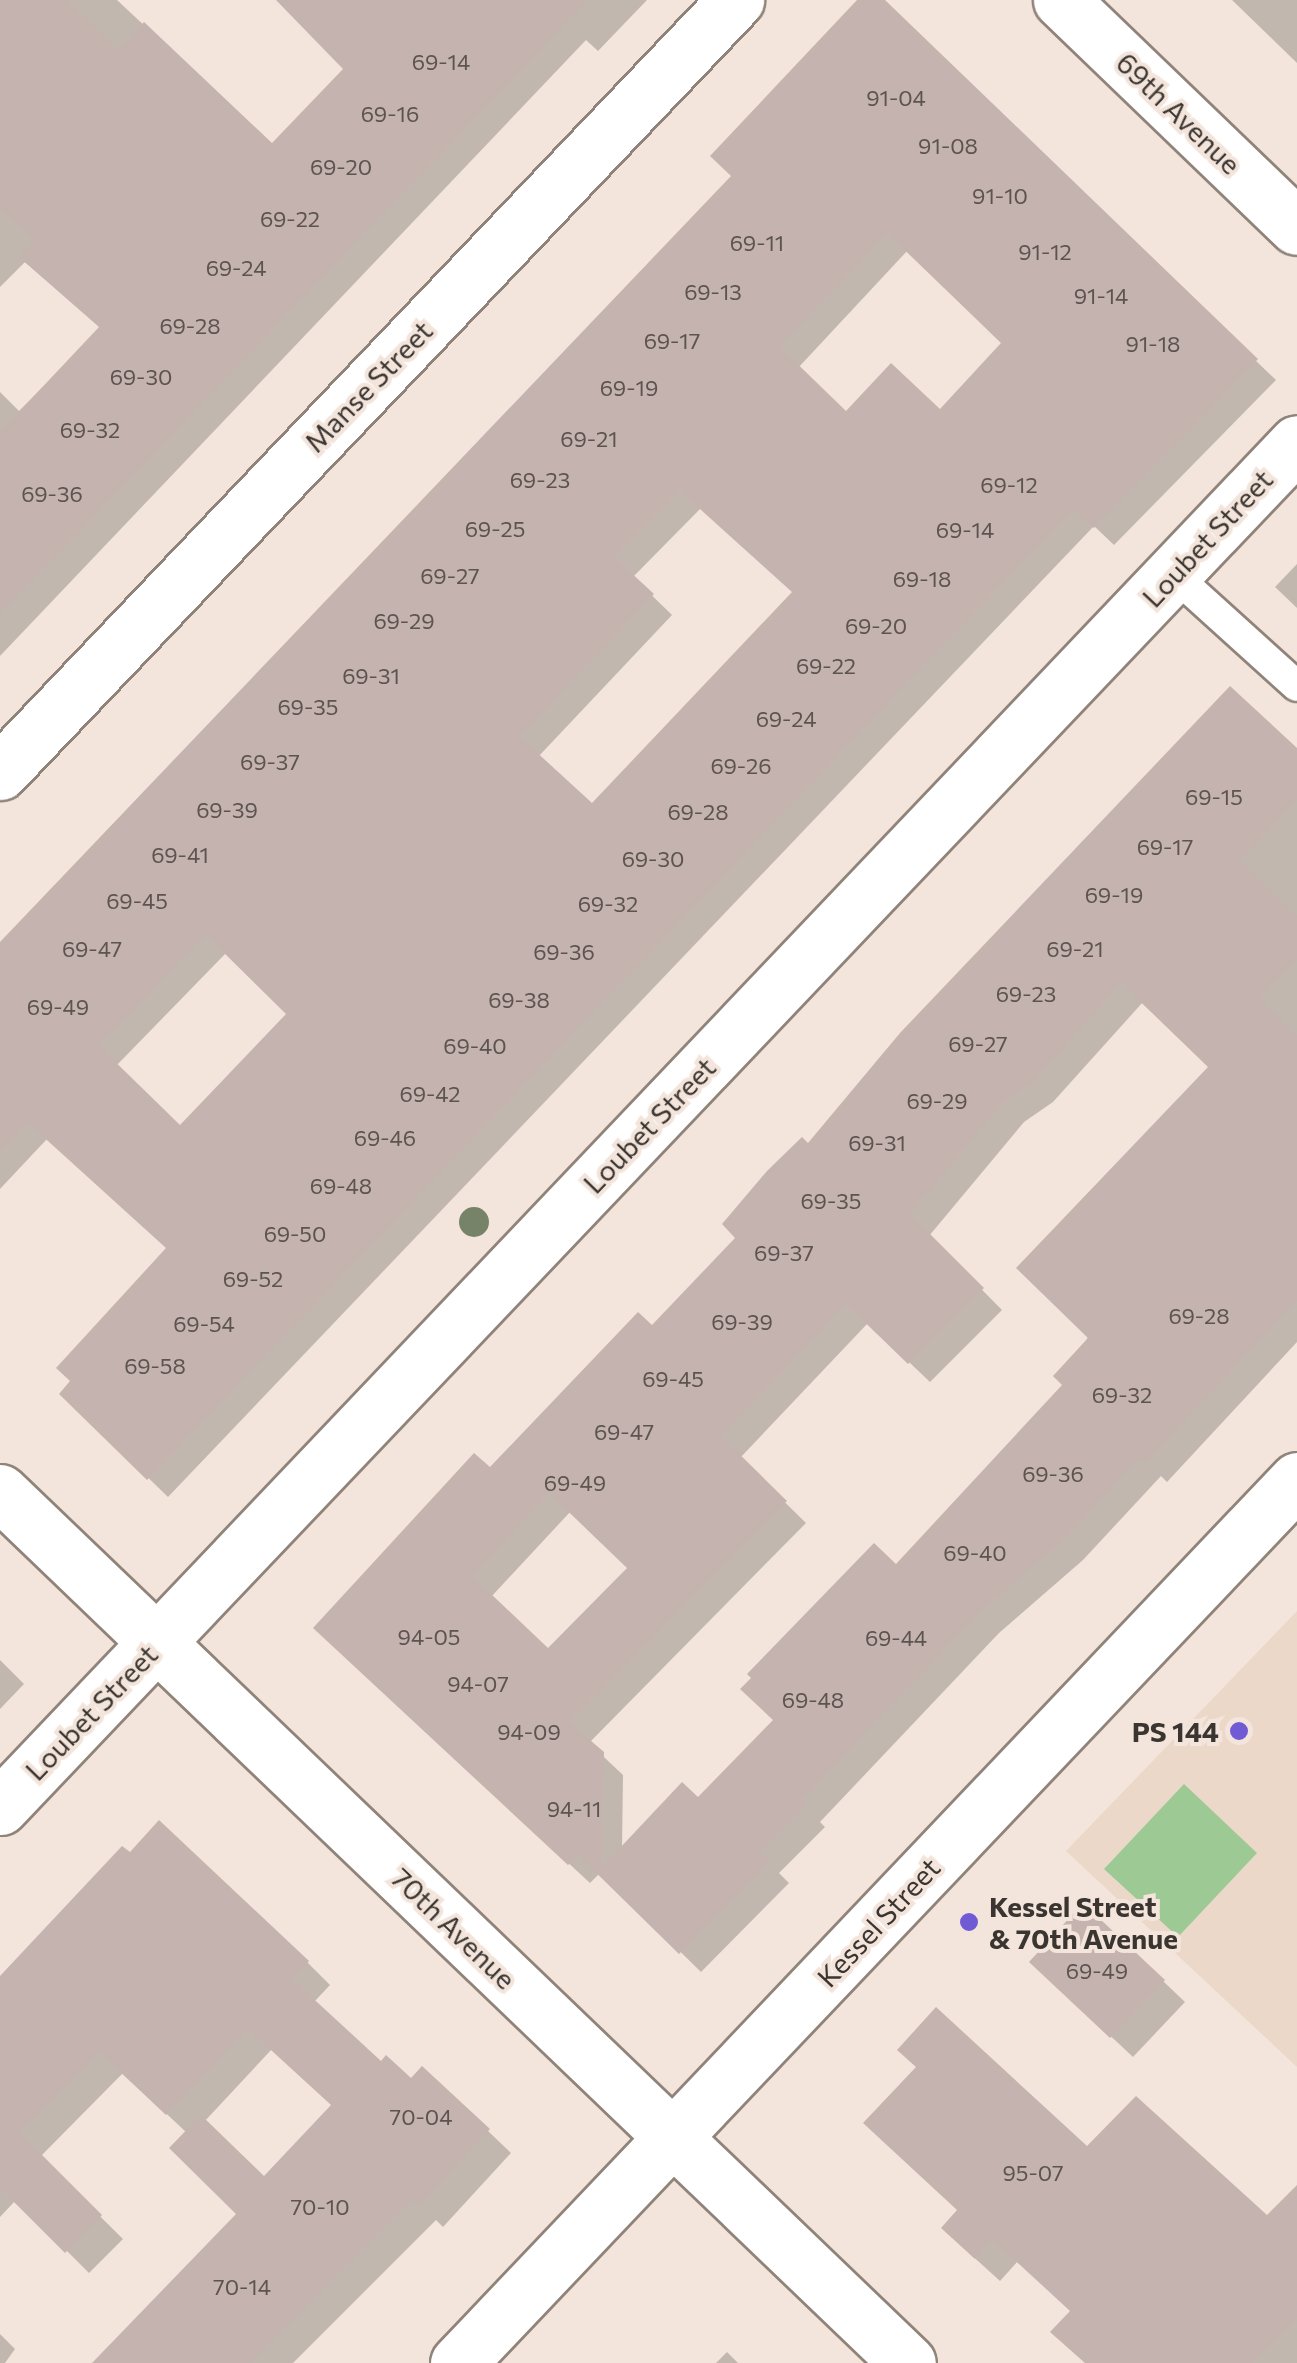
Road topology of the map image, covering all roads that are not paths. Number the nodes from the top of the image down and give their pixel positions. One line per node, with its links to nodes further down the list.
1 (736, 0): 7 (street, Manse Street)
2 (1060, 0): 3 (street, 69th Avenue)
3 (1297, 226)
4 (1297, 443): 5 (street, Loubet Street)
5 (1173, 574): 6 (lane); 10 (street, Loubet Street)
6 (1297, 686)
7 (0, 772)
8 (1297, 1480): 12 (street, Kessel Street)
9 (0, 1492): 10 (street, 70th Avenue)
10 (157, 1642): 11 (street, Loubet Street); 12 (street, 70th Avenue)
11 (0, 1807)
12 (672, 2138): 13 (street, Kessel Street); 14 (street, 70th Avenue)
13 (458, 2363)
14 (908, 2363)

